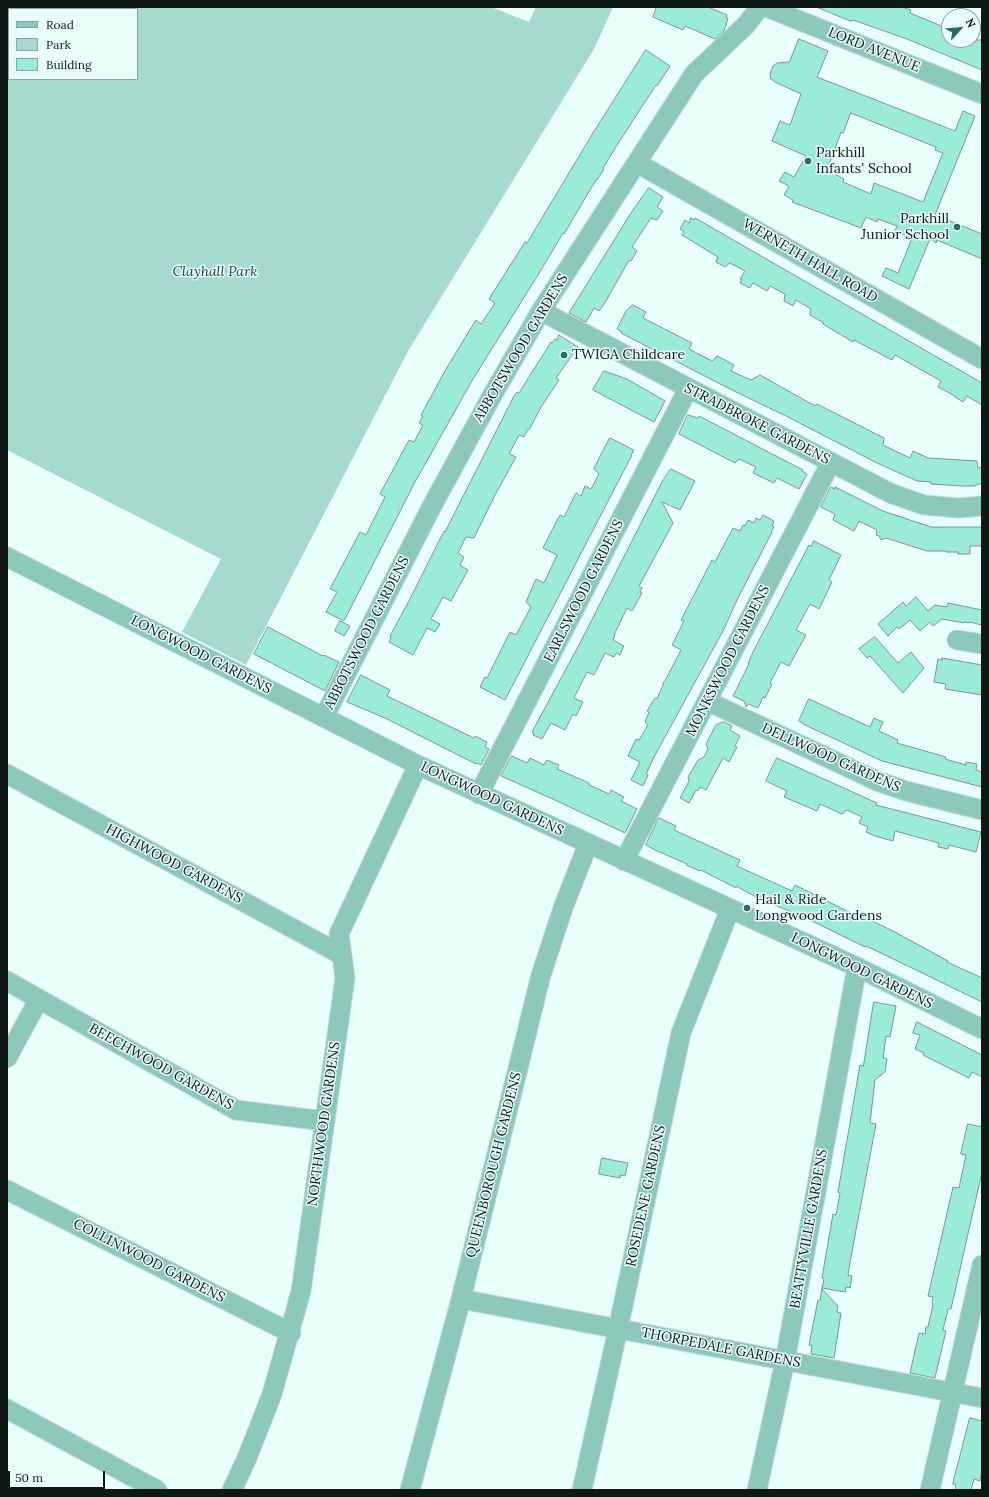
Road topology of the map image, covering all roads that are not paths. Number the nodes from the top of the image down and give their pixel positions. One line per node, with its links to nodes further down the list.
1 (760, 7): 4 (street, ABBOTSWOOD GARDENS)
2 (766, 7): 3 (street, LORD AVENUE)
3 (982, 94)
4 (637, 162): 5 (street, ABBOTSWOOD GARDENS); 6 (street, WERNETH HALL ROAD)
5 (541, 311): 7 (street, STRADBROKE GARDENS); 14 (street, ABBOTSWOOD GARDENS)
6 (982, 359)
7 (688, 389): 8 (street, STRADBROKE GARDENS); 17 (street, EARLSWOOD GARDENS)
8 (831, 462): 9 (street, STRADBROKE GARDENS); 13 (street, MONKSWOOD GARDENS)
9 (982, 506)
10 (7, 557): 14 (street, LONGWOOD GARDENS)
11 (957, 640): 12 (street)
12 (982, 644)
13 (707, 701): 18 (street, DELLWOOD GARDENS); 20 (street, MONKSWOOD GARDENS)
14 (328, 719): 15 (street, LONGWOOD GARDENS)
15 (410, 761): 17 (street, LONGWOOD GARDENS); 22 (street, NORTHWOOD GARDENS)
16 (7, 774): 22 (street, HIGHWOOD GARDENS)
17 (479, 794): 19 (street, LONGWOOD GARDENS)
18 (982, 810)
19 (588, 844): 20 (street, LONGWOOD GARDENS); 31 (street, QUEENBOROUGH GARDENS)
20 (624, 861): 21 (street, LONGWOOD GARDENS)
21 (730, 909): 23 (street, LONGWOOD GARDENS); 32 (street, ROSEDENE GARDENS)
22 (342, 955): 28 (street, NORTHWOOD GARDENS)
23 (857, 967): 26 (street, LONGWOOD GARDENS); 34 (street, BEATTYVILLE GARDENS)
24 (7, 981): 25 (street, BEECHWOOD GARDENS)
25 (39, 999): 27 (street); 28 (street, BEECHWOOD GARDENS)
26 (982, 1029)
27 (7, 1058)
28 (325, 1121): 33 (street, NORTHWOOD GARDENS)
29 (7, 1190): 33 (street, COLLINWOOD GARDENS)
30 (982, 1265): 35 (street)
31 (461, 1298): 32 (street, THORPEDALE GARDENS); 40 (street, QUEENBOROUGH GARDENS)
32 (618, 1329): 34 (street, THORPEDALE GARDENS); 41 (street, ROSEDENE GARDENS)
33 (290, 1333): 39 (street, NORTHWOOD GARDENS)
34 (785, 1361): 35 (street, THORPEDALE GARDENS); 42 (street, BEATTYVILLE GARDENS)
35 (952, 1392): 36 (street, THORPEDALE GARDENS); 43 (street)
36 (982, 1398)
37 (7, 1409): 38 (street)
38 (157, 1490)
39 (232, 1490)
40 (410, 1490)
41 (582, 1490)
42 (757, 1490)
43 (930, 1490)

